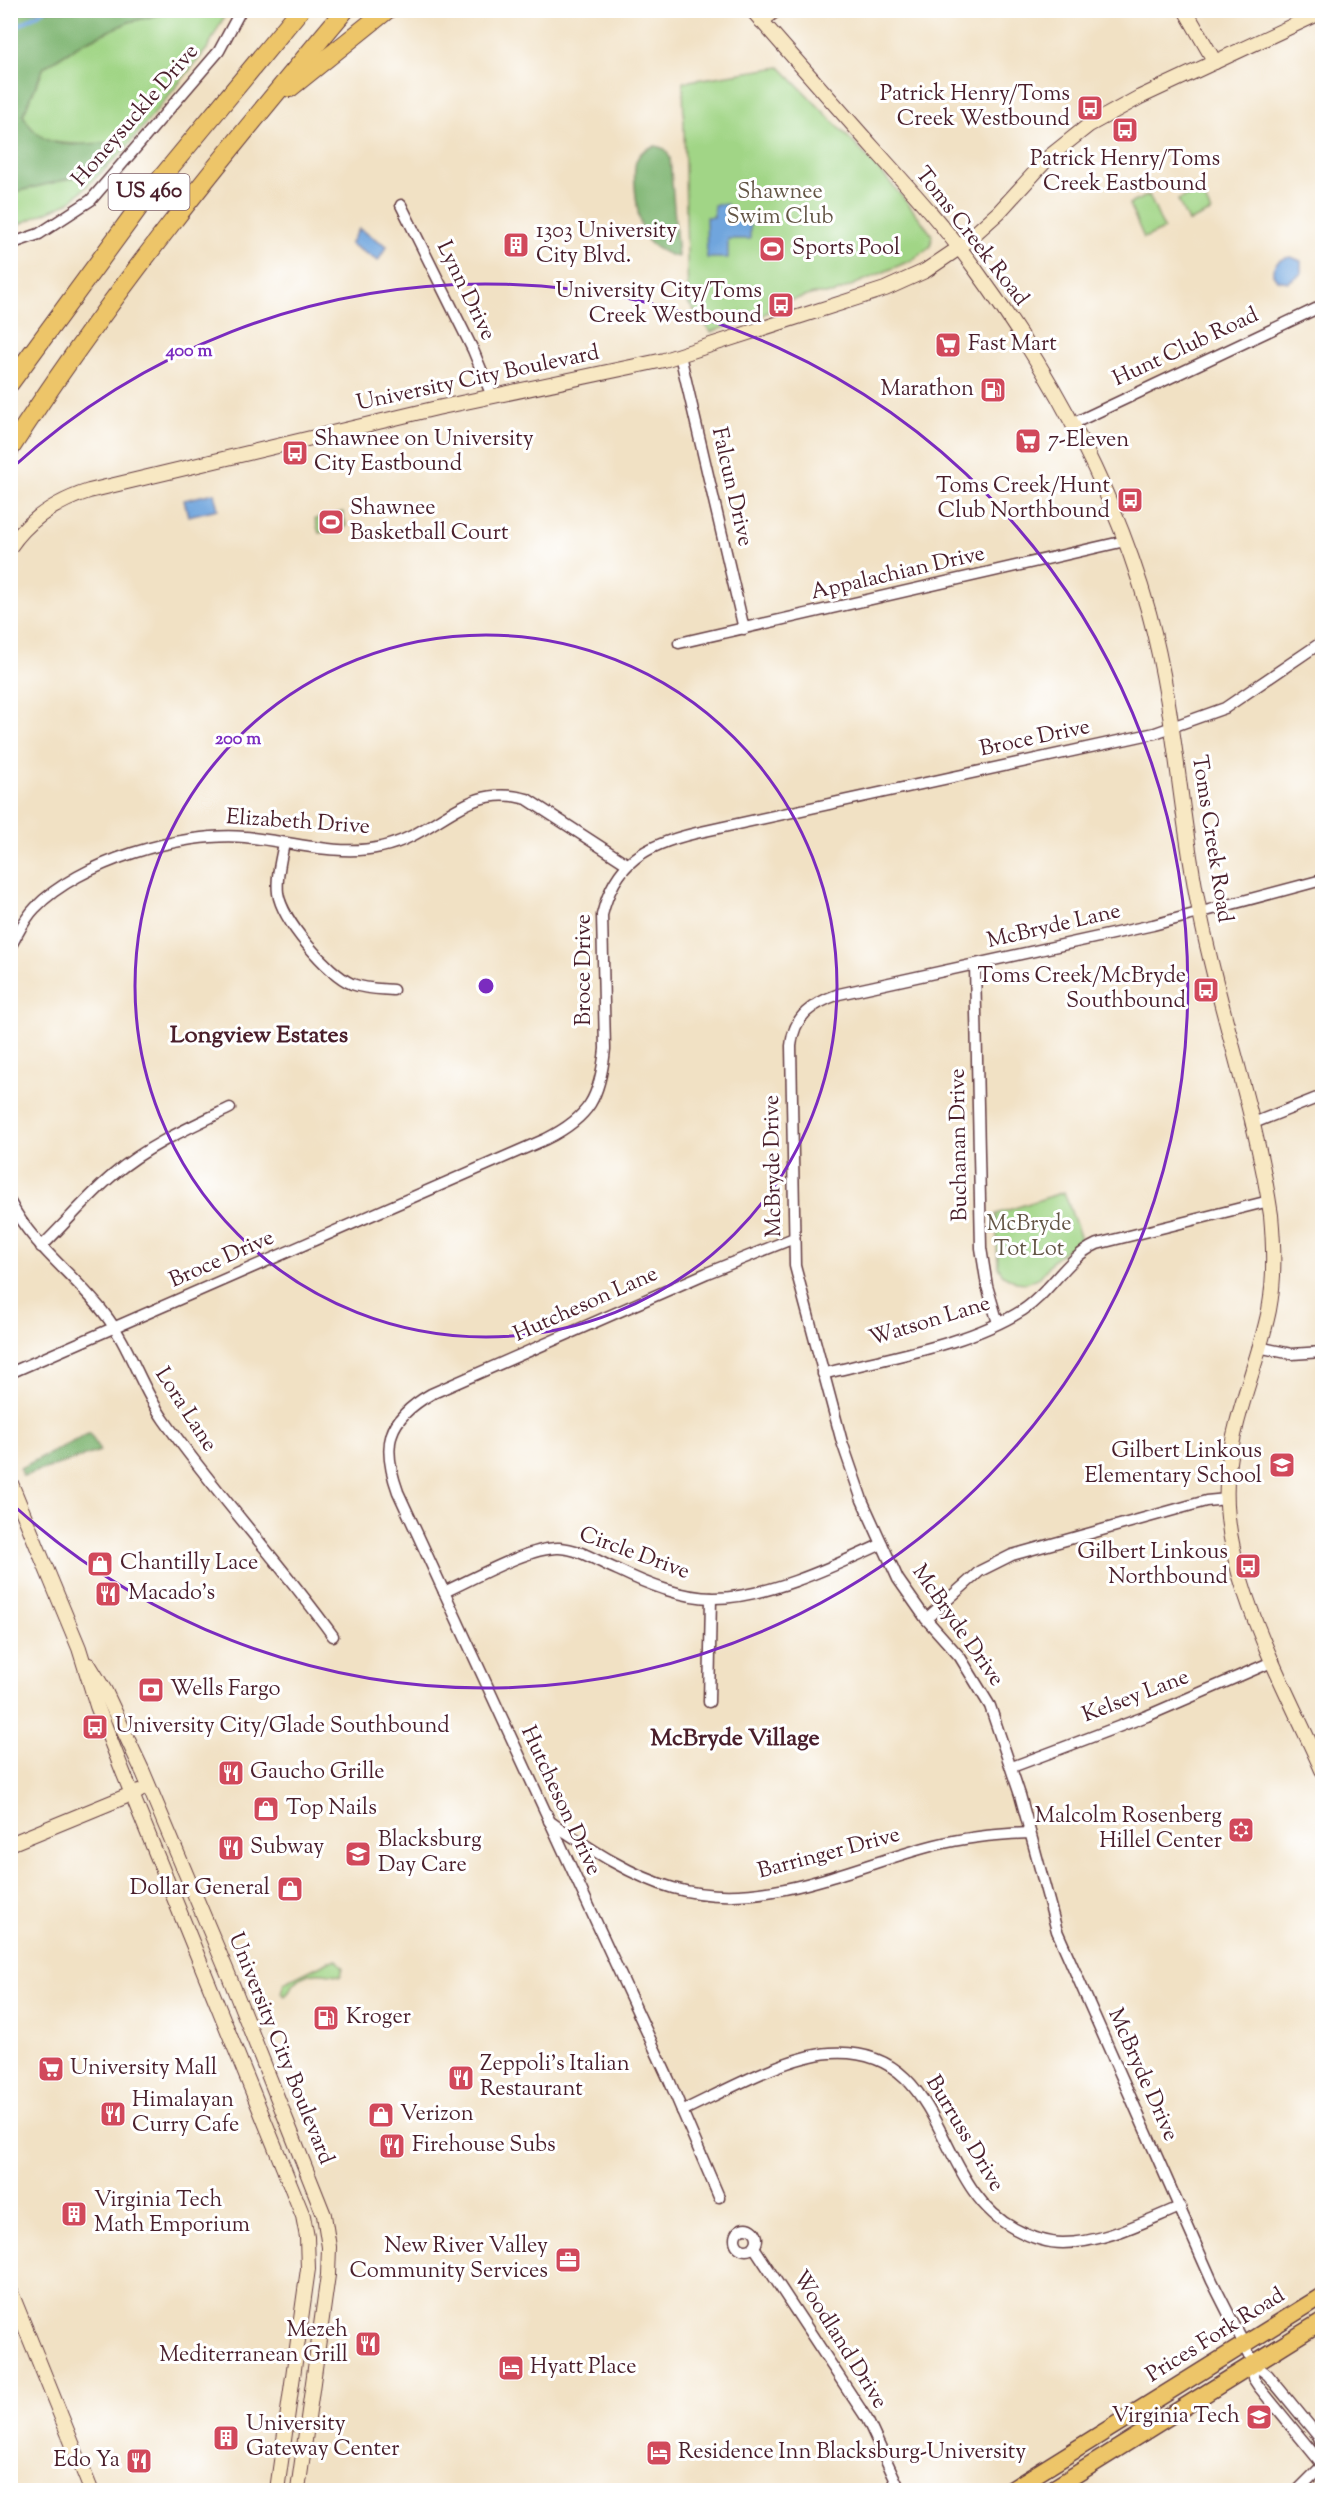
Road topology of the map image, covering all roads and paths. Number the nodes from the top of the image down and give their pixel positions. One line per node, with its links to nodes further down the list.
1 (241, 10): 13 (street, Honeysuckle Drive)
2 (300, 10): 17 (highway, US 460)
3 (345, 10): 11 (highway, US 460)
4 (387, 10): 11 (highway)
5 (752, 10): 9 (main road, Toms Creek Road)
6 (776, 10): 9 (main road)
7 (1185, 10): 10 (main road)
8 (1323, 12): 10 (main road, University City Boulevard)
9 (761, 21): 14 (main road, Toms Creek Road)
10 (1215, 62): 14 (main road, University City Boulevard)
11 (258, 113): 20 (highway, US 460)
12 (401, 205): 18 (street, Lynn Drive)
13 (10, 244)
14 (959, 248): 16 (main road, University City Boulevard); 19 (main road, Toms Creek Road)
15 (1321, 308): 19 (street, Hunt Club Road)
16 (680, 355): 18 (main road, University City Boulevard); 23 (street, Falcun Drive)
17 (10, 383)
18 (492, 396): 22 (main road, University City Boulevard)
19 (1072, 424): 21 (main road, Toms Creek Road)
20 (10, 449)
21 (1125, 541): 23 (street, Appalachian Drive); 26 (main road, Toms Creek Road)
22 (10, 547)
23 (744, 629): 25 (street, Appalachian Drive)
24 (1323, 642): 26 (street, Broce Drive)
25 (679, 643)
26 (1172, 727): 28 (street, Broce Drive); 30 (main road, Toms Creek Road)
27 (284, 843): 28 (street, Elizabeth Drive); 31 (street, Elizabeth Drive); 33 (street)
28 (627, 864): 43 (street, Broce Drive)
29 (1323, 880): 30 (street, McBryde Lane)
30 (1200, 913): 32 (street, McBryde Lane); 37 (main road, Toms Creek Road)
31 (10, 947)
32 (975, 965): 34 (street, McBryde Lane); 42 (street, Buchanan Drive)
33 (393, 990)
34 (799, 1019): 40 (street, McBryde Drive)
35 (1323, 1096): 37 (street)
36 (230, 1108): 41 (street)
37 (1251, 1124): 38 (main road, Toms Creek Road)
38 (1269, 1201): 42 (street, Watson Lane); 44 (main road, Toms Creek Road)
39 (10, 1202): 41 (street, Lora Lane)
40 (794, 1238): 47 (street, McBryde Drive); 48 (street, Hutcheson Lane)
41 (41, 1247): 43 (street, Lora Lane)
42 (998, 1323): 47 (street, Watson Lane)
43 (115, 1328): 46 (street, Broce Drive); 55 (street, Lora Lane)
44 (1258, 1347): 45 (street); 50 (main road, Toms Creek Road)
45 (1323, 1352)
46 (10, 1373)
47 (823, 1374): 51 (street, McBryde Drive)
48 (399, 1418): 52 (street, Hutcheson Drive)
49 (10, 1481): 56 (main road, University City Boulevard)
50 (1227, 1499): 54 (street); 57 (main road, Toms Creek Road)
51 (882, 1544): 53 (street, Circle Drive); 54 (street, McBryde Drive)
52 (444, 1592): 53 (street, Circle Drive); 63 (street, Hutcheson Drive)
53 (711, 1598): 58 (street)
54 (926, 1619): 59 (street, McBryde Drive)
55 (333, 1636)
56 (79, 1648): 61 (main road, University City Boulevard); 62 (main road, University City Boulevard)
57 (1274, 1660): 59 (street, Kelsey Lane); 60 (main road, Toms Creek Road)
58 (709, 1702)
59 (1012, 1767): 64 (street, McBryde Drive)
60 (1323, 1770)
61 (149, 1786): 62 (main road); 79 (main road, University City Boulevard)
62 (132, 1793): 65 (main road); 78 (main road, University City Boulevard)
63 (548, 1820): 64 (street, Barringer Drive); 66 (street, Hutcheson Drive)
64 (1030, 1833): 68 (street, McBryde Drive)
65 (10, 1844)
66 (682, 2111): 67 (street, Hutcheson Drive); 68 (street, Burruss Drive)
67 (719, 2196)
68 (1180, 2207): 73 (street, McBryde Drive)
69 (754, 2247): 80 (street, Woodland Drive)
70 (10, 2290): 77 (main road)
71 (1323, 2295): 73 (main road, Prices Fork Road)
72 (1323, 2322): 74 (main road, Prices Fork Road)
73 (1245, 2344): 74 (street, McBryde Drive); 81 (main road, Prices Fork Road)
74 (1254, 2364): 75 (street); 76 (street, McBryde Drive); 82 (main road, Prices Fork Road)
75 (1323, 2446)
76 (1323, 2465): 83 (street)
77 (91, 2490)
78 (277, 2490)
79 (298, 2490)
80 (900, 2490)
81 (1011, 2490)
82 (1051, 2490)
83 (1298, 2490)

